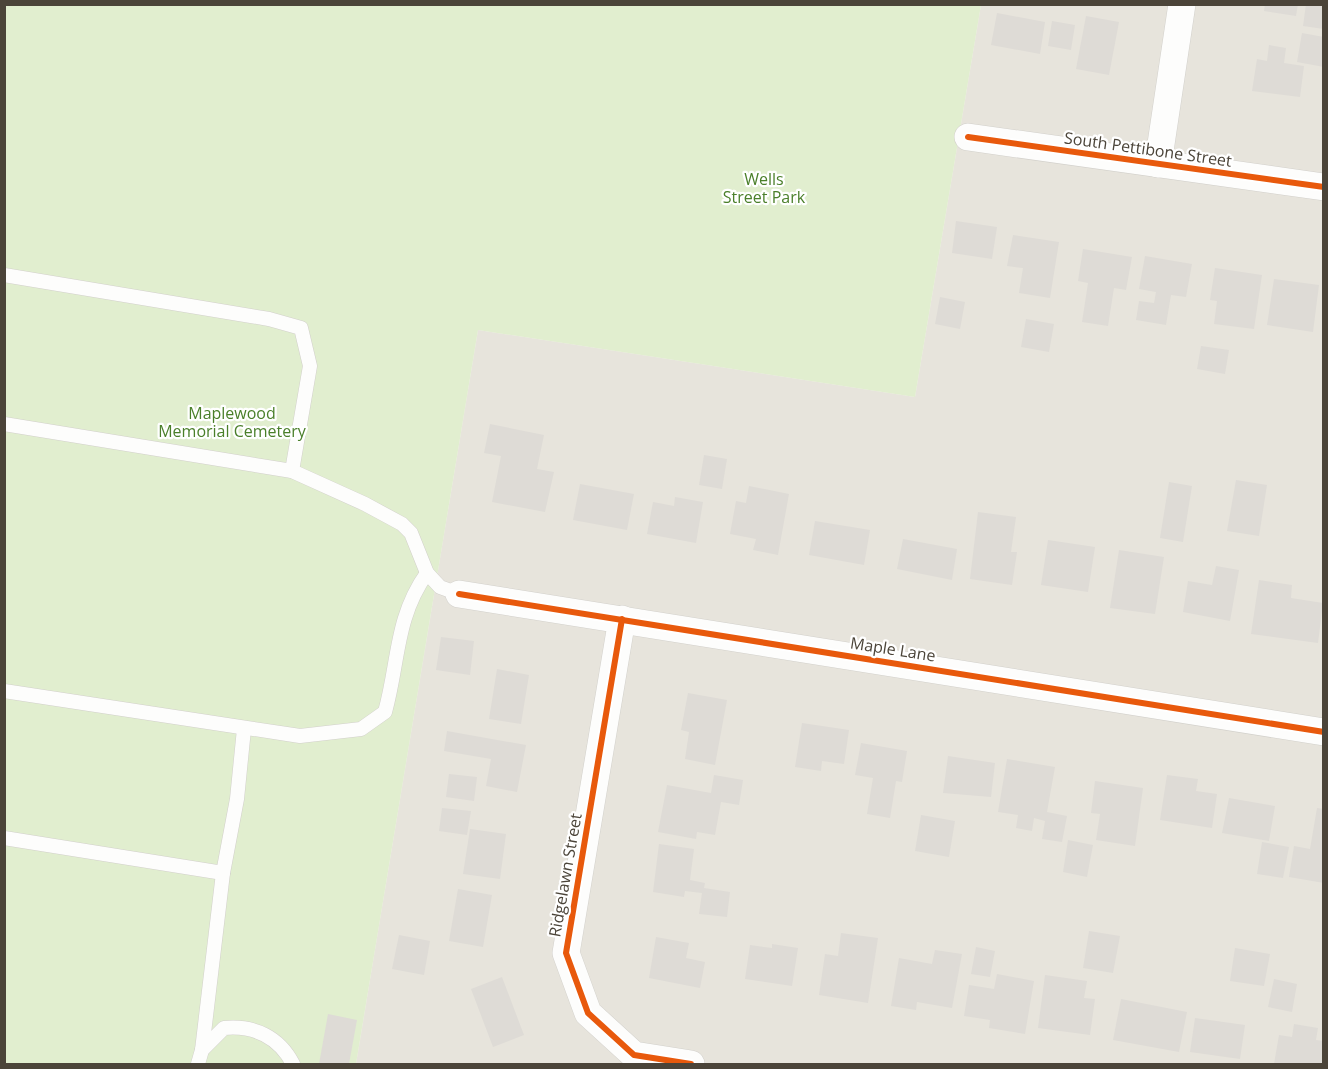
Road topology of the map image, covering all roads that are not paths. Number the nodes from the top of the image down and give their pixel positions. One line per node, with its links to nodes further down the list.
1 (1182, 4): 3 (street)
2 (968, 137): 3 (street, South Pettibone Street)
3 (1158, 164): 4 (street, South Pettibone Street)
4 (1323, 187)
5 (4, 274): 7 (lane)
6 (4, 424): 7 (lane)
7 (292, 471): 8 (lane)
8 (427, 573): 9 (lane); 12 (lane)
9 (459, 594): 10 (street, Maple Lane)
10 (622, 619): 13 (street, Maple Lane); 19 (street, Ridgelawn Street)
11 (4, 691): 12 (lane)
12 (244, 729): 15 (lane)
13 (1323, 732)
14 (4, 838): 15 (lane)
15 (223, 873): 16 (lane)
16 (202, 1050): 17 (lane); 18 (lane)
17 (198, 1065)
18 (293, 1065)
19 (691, 1065)

